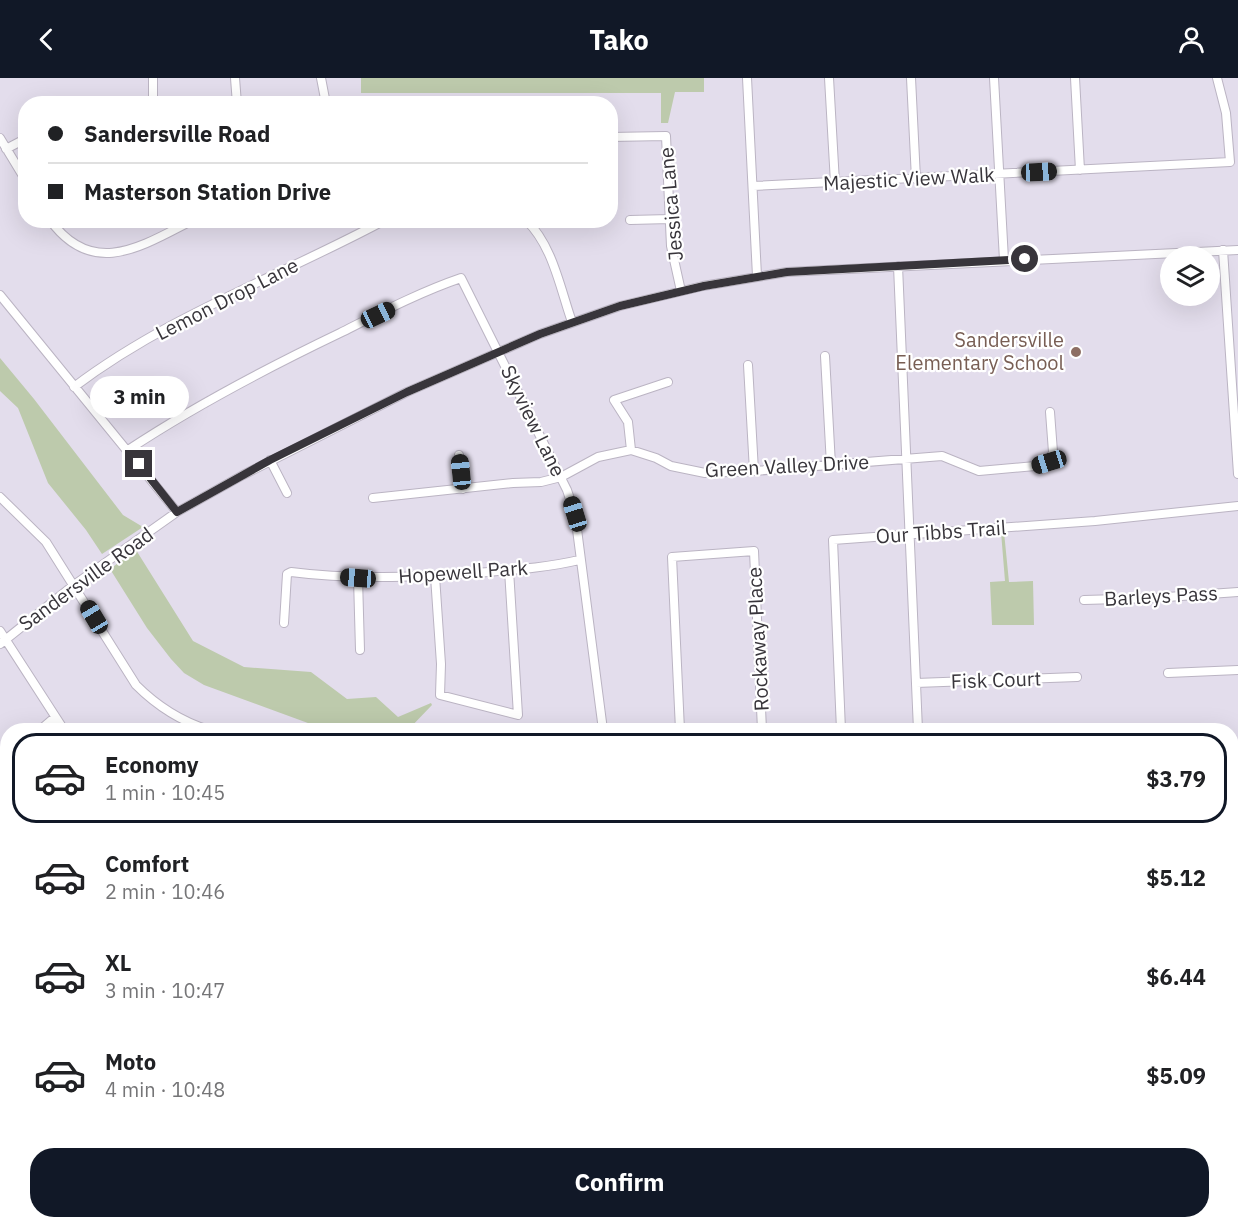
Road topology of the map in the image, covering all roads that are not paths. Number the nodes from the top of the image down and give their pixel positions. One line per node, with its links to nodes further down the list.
1 (153, 78): 10 (street)
2 (235, 78): 11 (street)
3 (321, 78): 12 (street)
4 (747, 78): 22 (street)
5 (829, 78): 21 (street)
6 (911, 78): 20 (street)
7 (994, 78): 19 (street)
8 (1076, 78): 18 (street)
9 (1217, 78): 18 (street, Majestic View Walk)
10 (153, 96)
11 (236, 96)
12 (324, 96)
13 (618, 137): 23 (street, Jessica Lane)
14 (0, 138): 16 (street)
15 (18, 143): 16 (street)
16 (6, 149): 17 (street)
17 (18, 168)
18 (1080, 170): 19 (street, Majestic View Walk)
19 (998, 175): 20 (street, Majestic View Walk); 31 (street)
20 (916, 179): 21 (street, Majestic View Walk)
21 (835, 183): 22 (street, Majestic View Walk)
22 (753, 186): 33 (street)
23 (670, 219): 24 (street); 34 (street, Jessica Lane)
24 (630, 220)
25 (56, 228): 26 (street)
26 (177, 228)
27 (368, 228): 41 (street, Lemon Drop Lane)
28 (533, 228): 36 (street)
29 (1223, 250): 30 (street, Sandersville Road); 31 (street, Sandersville Road); 50 (street)
30 (1238, 250)
31 (1004, 260): 32 (street, Sandersville Road)
32 (897, 266): 33 (street, Sandersville Road); 46 (street)
33 (757, 276): 34 (street, Sandersville Road)
34 (681, 291): 36 (street, Sandersville Road)
35 (0, 295): 41 (street)
36 (572, 322): 37 (street, Sandersville Road)
37 (499, 352): 43 (street, Skyview Lane); 47 (street, Sandersville Road); 51 (street, Skyview Lane)
38 (825, 356): 48 (street)
39 (748, 365): 49 (street)
40 (668, 382): 44 (street)
41 (74, 387): 43 (street)
42 (1050, 412): 46 (street, Green Valley Drive)
43 (128, 450): 57 (street)
44 (632, 450): 49 (street, Green Valley Drive); 51 (street)
45 (459, 456): 52 (street)
46 (906, 459): 48 (street, Green Valley Drive); 58 (street)
47 (270, 460): 53 (street); 57 (street, Sandersville Road)
48 (831, 465): 49 (street, Green Valley Drive)
49 (754, 471)
50 (1238, 474)
51 (561, 477): 52 (street); 59 (street, Skyview Lane)
52 (463, 489): 55 (street)
53 (287, 493)
54 (0, 497): 63 (street)
55 (373, 498)
56 (1238, 506): 58 (street, Our Tibbs Trail)
57 (177, 512): 63 (street, Sandersville Road)
58 (909, 534): 72 (street); 80 (street, Our Tibbs Trail)
59 (579, 560): 60 (street, Hopewell Park); 77 (street, Skyview Lane)
60 (509, 570): 61 (street, Hopewell Park); 61 (street)
61 (435, 576): 62 (street, Hopewell Park)
62 (358, 578): 66 (street, Hopewell Park); 68 (street)
63 (74, 585): 67 (street, Sandersville Road); 76 (street)
64 (1238, 592): 65 (street, Barleys Pass)
65 (1084, 600)
66 (284, 623)
67 (2, 638): 73 (street)
68 (360, 650)
69 (1238, 669): 70 (street)
70 (1168, 673)
71 (1077, 677): 72 (street, Fisk Court)
72 (916, 683): 81 (street)
73 (54, 718): 74 (street); 75 (street)
74 (48, 723)
75 (58, 723)
76 (190, 723)
77 (602, 723)
78 (680, 723): 79 (street, Rockaway Place)
79 (762, 723)
80 (841, 723)
81 (918, 723)

